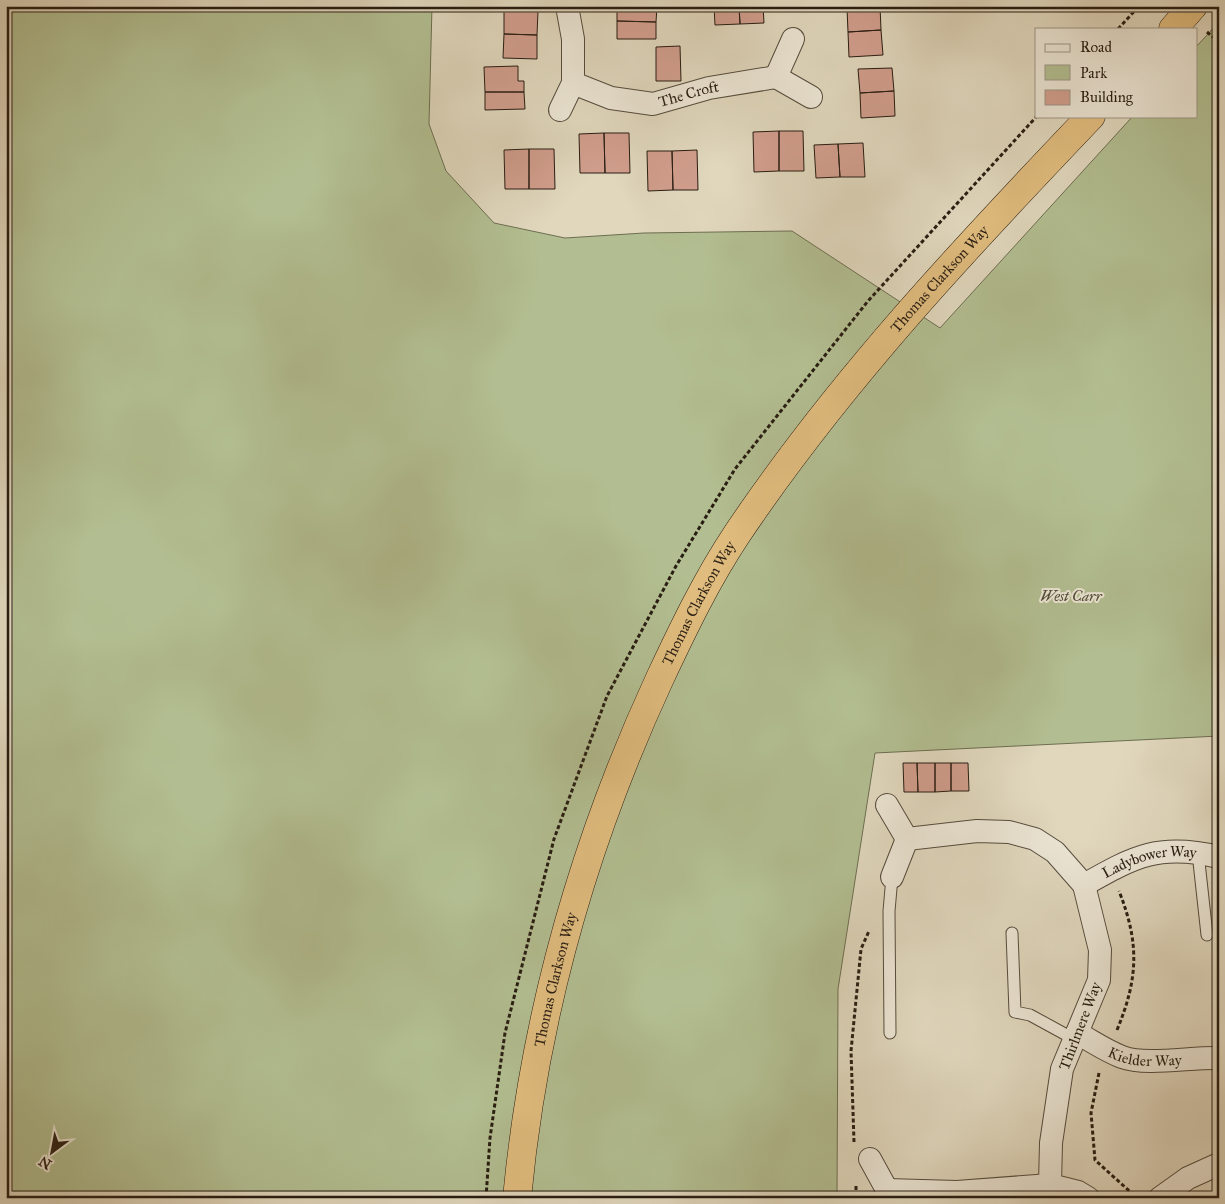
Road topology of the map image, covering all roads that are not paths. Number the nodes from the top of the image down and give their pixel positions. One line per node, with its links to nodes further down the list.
1 (567, 6): 6 (street)
2 (1193, 6): 3 (highway)
3 (1174, 28)
4 (793, 39): 5 (street)
5 (776, 77): 6 (street, The Croft); 7 (street)
6 (573, 83): 8 (street)
7 (811, 97)
8 (560, 110)
9 (1089, 118): 25 (highway, Thomas Clarkson Way)
10 (887, 805): 11 (street)
11 (907, 839): 13 (street); 14 (street, Thirlmere Way)
12 (1208, 855): 14 (street, Ladybower Way); 16 (lane)
13 (892, 877): 17 (lane)
14 (1084, 885): 18 (street, Thirlmere Way)
15 (1012, 933): 18 (lane)
16 (1207, 935)
17 (890, 1033)
18 (1076, 1036): 19 (street, Kielder Way); 22 (street, Thirlmere Way)
19 (1219, 1058)
20 (862, 1154): 24 (street)
21 (1219, 1164): 27 (street)
22 (1050, 1185): 23 (street); 26 (street)
23 (1014, 1193): 24 (street)
24 (886, 1194)
25 (517, 1198)
26 (1088, 1198)
27 (1160, 1198)

